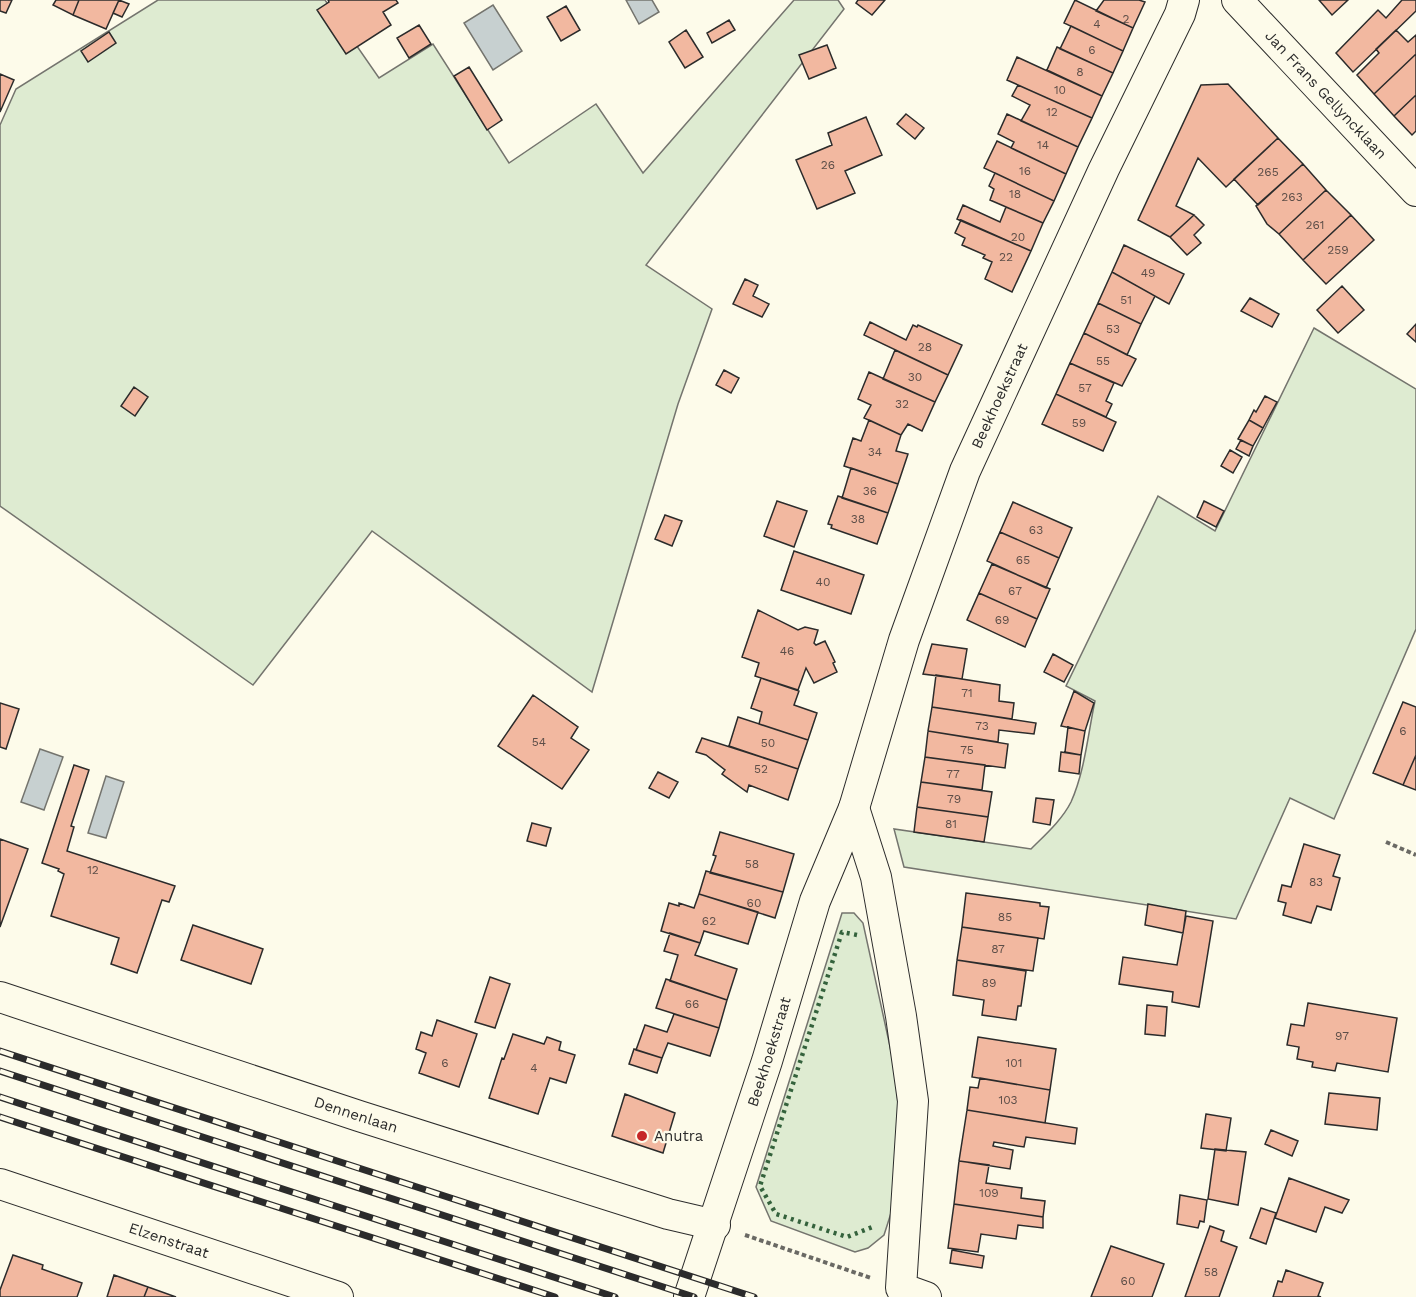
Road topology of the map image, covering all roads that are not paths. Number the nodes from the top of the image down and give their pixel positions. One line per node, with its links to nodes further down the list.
1 (1184, 0): 4 (street, Beekhoekstraat)
2 (1237, 0): 3 (street, Jan Frans Gellyncklaan)
3 (1416, 191)
4 (854, 808): 7 (street, Beekhoekstraat); 8 (street)
5 (0, 997): 7 (street, Dennenlaan)
6 (0, 1184): 9 (street, Elzenstraat)
7 (715, 1225): 10 (street, Beekhoekstraat)
8 (913, 1293)
9 (338, 1297)
10 (689, 1297)

